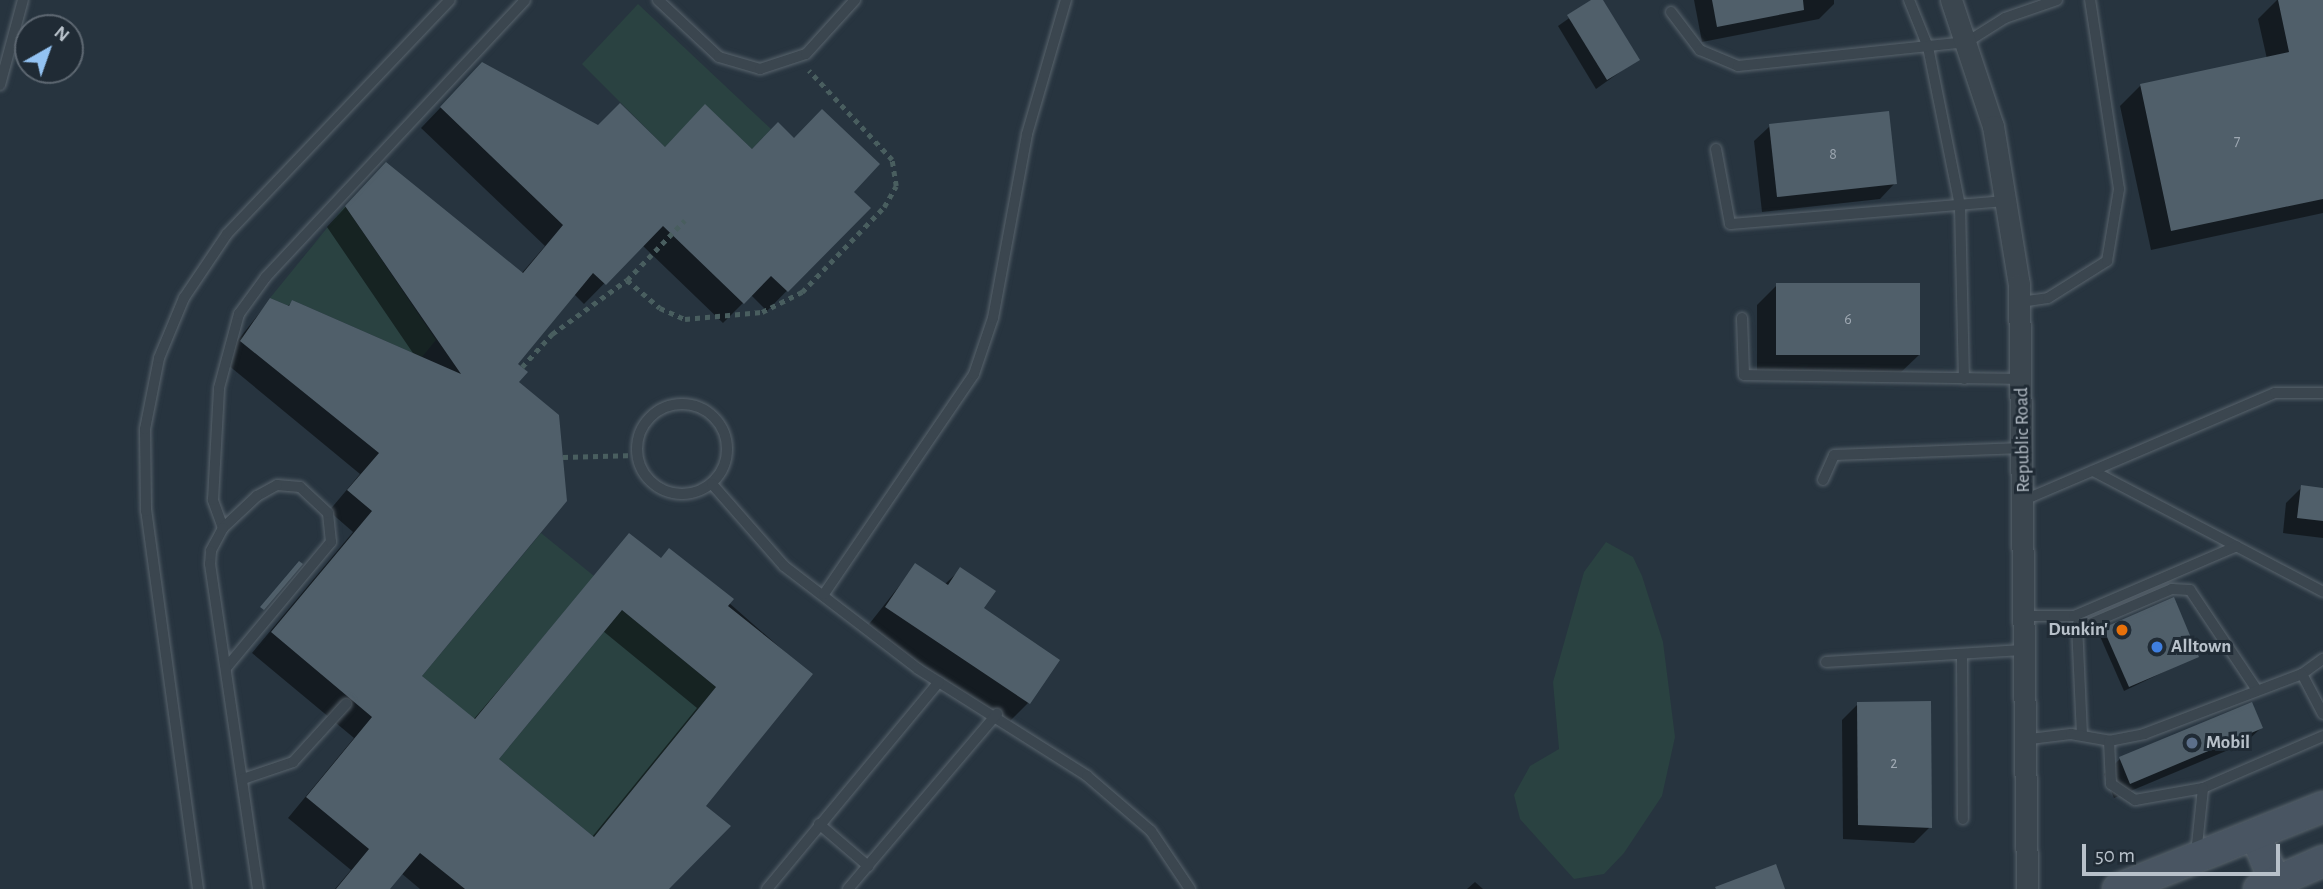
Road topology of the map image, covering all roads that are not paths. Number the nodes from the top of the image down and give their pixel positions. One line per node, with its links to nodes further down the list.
1 (23, 0): 14 (lane)
2 (450, 0): 60 (lane)
3 (525, 0): 28 (lane)
4 (658, 0): 5 (lane)
5 (855, 0)
6 (1066, 0): 31 (lane)
7 (1909, 0): 13 (lane)
8 (1951, 0): 12 (street, Republic Road)
9 (2057, 0): 12 (lane)
10 (2090, 0): 18 (lane)
11 (1671, 12): 13 (lane)
12 (1967, 42): 13 (lane); 16 (street, Republic Road)
13 (1928, 47): 17 (lane)
14 (0, 85)
15 (1716, 149): 17 (lane)
16 (2006, 201): 17 (lane); 18 (street, Republic Road)
17 (1960, 206): 20 (lane)
18 (2020, 302): 21 (street, Republic Road)
19 (1742, 318): 20 (lane)
20 (1964, 379): 21 (lane)
21 (2021, 380): 23 (street, Republic Road)
22 (2323, 393): 24 (lane)
23 (2023, 448): 25 (lane); 27 (street, Republic Road)
24 (2093, 471): 27 (lane); 29 (lane)
25 (1823, 480)
26 (712, 484): 26 (lane); 31 (lane)
27 (2024, 500): 33 (street, Republic Road)
28 (223, 528): 39 (lane); 39 (lane)
29 (2236, 546): 30 (lane); 32 (lane)
30 (2323, 592)
31 (824, 594): 41 (lane)
32 (2074, 615): 33 (lane); 34 (lane)
33 (2022, 616): 35 (street, Republic Road)
34 (2078, 629): 42 (lane); 46 (lane)
35 (2022, 650): 36 (lane); 48 (street, Republic Road)
36 (1962, 654): 38 (lane); 53 (lane)
37 (2323, 659): 40 (lane)
38 (1826, 663)
39 (226, 668): 50 (lane)
40 (2302, 674): 42 (lane); 44 (lane)
41 (939, 682): 45 (lane); 54 (lane)
42 (2258, 691): 49 (lane)
43 (346, 704): 50 (lane)
44 (2323, 714)
45 (997, 715): 58 (lane); 64 (lane)
46 (2082, 735): 48 (lane); 49 (lane)
47 (2323, 736): 51 (lane)
48 (2022, 740): 65 (street, Republic Road)
49 (2109, 741): 51 (lane)
50 (243, 779): 61 (lane)
51 (2203, 788): 56 (lane)
52 (2323, 807): 55 (main road)
53 (1963, 819)
54 (819, 824): 58 (lane); 62 (lane)
55 (2256, 836): 56 (main road); 59 (main road)
56 (2196, 859): 66 (main road)
57 (2323, 861): 59 (main road)
58 (868, 866): 63 (lane)
59 (2272, 887)
60 (198, 889)
61 (258, 889)
62 (767, 889)
63 (848, 889)
64 (1190, 889)
65 (2027, 889)
66 (2118, 889)

